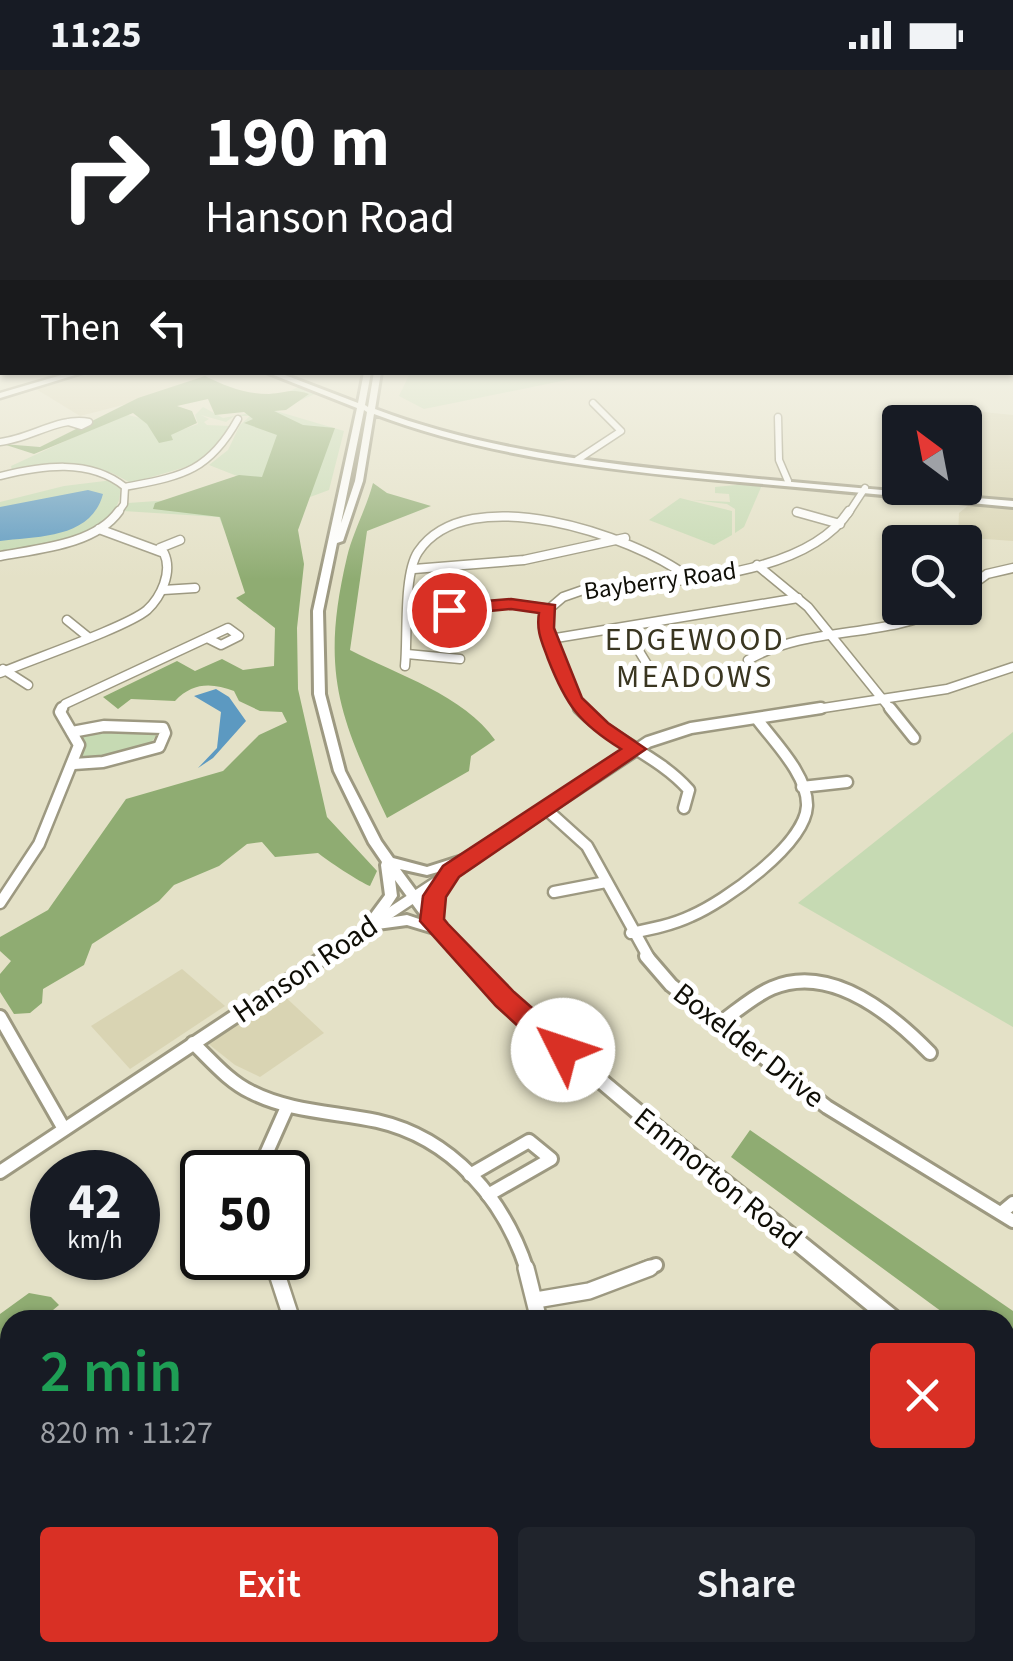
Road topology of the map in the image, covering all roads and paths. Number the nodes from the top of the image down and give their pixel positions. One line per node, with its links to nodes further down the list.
1 (47, 430): 10 (street)
2 (232, 430): 14 (street)
3 (355, 430): 27 (main road, Emmorton Road)
4 (368, 430): 9 (main road, Emmorton Road)
5 (377, 430): 9 (main road)
6 (427, 430): 11 (main road)
7 (620, 430): 11 (street)
8 (781, 430): 13 (street)
9 (367, 436): 27 (main road, Emmorton Road)
10 (0, 442)
11 (577, 460): 13 (main road)
12 (0, 476): 14 (street)
13 (788, 480): 15 (main road)
14 (125, 487): 19 (street)
15 (865, 488): 16 (main road); 18 (street, Bayberry Road)
16 (1013, 504)
17 (797, 512): 18 (street)
18 (840, 524): 24 (street, Bayberry Road)
19 (99, 529): 22 (street); 23 (street)
20 (625, 538): 26 (street); 26 (street); 28 (street)
21 (180, 540): 22 (street)
22 (160, 548): 31 (street)
23 (0, 556)
24 (757, 565): 28 (street, Bayberry Road); 32 (street)
25 (1013, 568): 29 (street)
26 (414, 569): 34 (street)
27 (326, 571): 61 (main road, Emmorton Road)
28 (688, 578): 33 (street, Bayberry Road)
29 (982, 578)
30 (196, 588): 31 (street)
31 (162, 590): 38 (street)
32 (798, 598): 37 (street); 40 (street)
33 (549, 609): 34 (street); 41 (street, Bayberry Road)
34 (411, 611): 42 (street)
35 (67, 620): 38 (street)
36 (905, 625): 40 (street)
37 (625, 628): 41 (street); 48 (street)
38 (88, 637): 47 (street)
39 (206, 638): 52 (street)
40 (832, 638): 44 (street); 50 (street)
41 (550, 640): 54 (street, Bayberry Road)
42 (406, 654): 43 (street); 45 (street)
43 (460, 659)
44 (748, 660)
45 (405, 666)
46 (1013, 667): 50 (street, Hanson Road)
47 (2, 670): 49 (street)
48 (653, 674)
49 (28, 684)
50 (883, 700): 51 (street, Hanson Road); 53 (street)
51 (757, 718): 54 (street, Hanson Road); 57 (street)
52 (72, 732): 55 (street); 55 (street)
53 (914, 738)
54 (636, 749): 58 (street, Bayberry Road); 59 (street, Hanson Road)
55 (74, 764): 66 (street)
56 (848, 782): 57 (street)
57 (802, 787): 69 (street)
58 (684, 808)
59 (546, 809): 60 (street, Hanson Road); 63 (street, Boxelder Drive)
60 (474, 856): 61 (main road); 62 (street, Hanson Road)
61 (386, 857): 65 (main road, Emmorton Road); 67 (main road)
62 (451, 872): 65 (street, Hanson Road); 68 (main road)
63 (606, 882): 64 (street); 69 (street, Boxelder Drive)
64 (554, 892)
65 (414, 896): 67 (street, Hanson Road); 68 (main road, Emmorton Road)
66 (0, 903)
67 (370, 925): 68 (main road); 72 (street, Hanson Road)
68 (436, 925): 87 (main road, Emmorton Road)
69 (631, 933): 71 (street, Boxelder Drive)
70 (0, 1017): 75 (street)
71 (720, 1024): 73 (street); 81 (street, Boxelder Drive)
72 (193, 1043): 74 (street); 75 (street, Hanson Road)
73 (930, 1053)
74 (288, 1107): 76 (street); 78 (street)
75 (64, 1129): 77 (street, Hanson Road)
76 (268, 1150)
77 (0, 1172)
78 (470, 1175): 79 (street); 79 (street)
79 (488, 1195): 84 (street)
80 (1013, 1202): 81 (street)
81 (1007, 1216)
82 (656, 1266): 84 (street)
83 (279, 1280): 85 (street)
84 (536, 1300): 86 (street)
85 (289, 1310)
86 (538, 1310)
87 (882, 1310)

